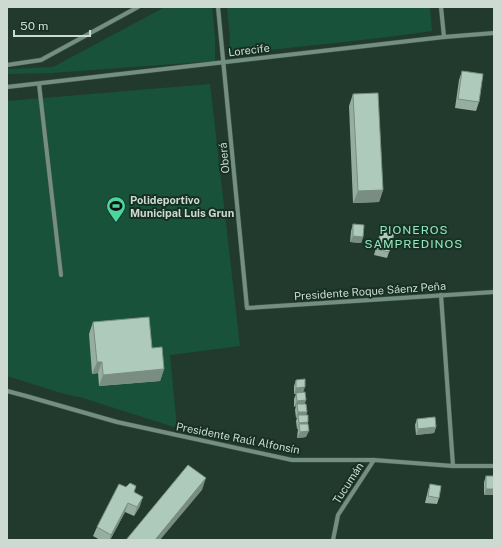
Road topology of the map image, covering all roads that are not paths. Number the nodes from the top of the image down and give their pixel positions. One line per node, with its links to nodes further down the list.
1 (138, 7): 7 (street)
2 (218, 7): 6 (street, Oberá)
3 (440, 7): 5 (street)
4 (494, 33): 5 (street, Lorecife)
5 (444, 37): 6 (street, Lorecife)
6 (224, 63): 8 (street, Lorecife); 13 (street, Oberá)
7 (7, 64)
8 (39, 84): 9 (street, Lorecife); 10 (street)
9 (7, 88)
10 (62, 275)
11 (494, 292): 12 (street, Presidente Roque Sáenz Peña)
12 (441, 295): 13 (street, Presidente Roque Sáenz Peña); 16 (street)
13 (247, 308)
14 (7, 392): 15 (street, Presidente Raúl Alfonsín)
15 (374, 460): 16 (street, Presidente Raúl Alfonsín); 18 (street, Tucumán)
16 (453, 466): 17 (street, Presidente Raúl Alfonsín)
17 (494, 466)
18 (333, 540)

